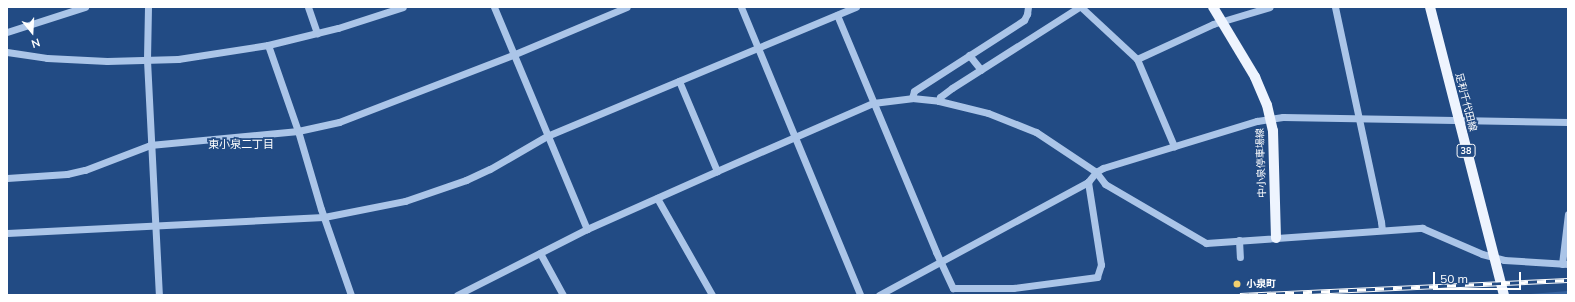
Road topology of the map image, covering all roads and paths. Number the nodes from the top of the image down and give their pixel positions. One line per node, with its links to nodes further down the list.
1 (84, 7): 15 (street)
2 (148, 7): 26 (street)
3 (308, 7): 19 (street)
4 (403, 7): 19 (street)
5 (494, 7): 23 (street)
6 (627, 7): 23 (street)
7 (742, 7): 21 (street)
8 (856, 7): 16 (street)
9 (1028, 7): 24 (street)
10 (1080, 7): 25 (street); 27 (street)
11 (1213, 7): 17 (main road, 中小泉停車場線)
12 (1270, 7): 17 (street)
13 (1335, 7): 33 (street)
14 (1430, 7): 34 (main road, 足利千代田線 / 38)
15 (70, 9): 18 (street)
16 (837, 15): 21 (street); 31 (street)
17 (1221, 21): 25 (street); 32 (main road, 中小泉停車場線)
18 (7, 32)
19 (317, 33): 20 (street)
20 (268, 45): 26 (street); 36 (street)
21 (758, 48): 28 (street); 38 (street)
22 (7, 52): 26 (street)
23 (515, 54): 36 (street); 37 (street)
24 (969, 55): 27 (street); 29 (street)
25 (1137, 59): 40 (street)
26 (147, 60): 39 (street)
27 (981, 70): 30 (street)
28 (679, 81): 37 (street); 41 (street)
29 (912, 98): 30 (street); 31 (street)
30 (939, 102): 42 (street)
31 (873, 103): 38 (street); 57 (street)
32 (1271, 118): 33 (street); 40 (street); 52 (main road, 中小泉停車場線)
33 (1359, 118): 34 (street); 50 (street)
34 (1459, 120): 35 (street); 55 (main road, 足利千代田線 / 38)
35 (1568, 122)
36 (298, 131): 39 (street); 47 (street)
37 (547, 136): 47 (street); 49 (street)
38 (795, 137): 41 (street); 64 (street)
39 (150, 145): 43 (street); 48 (street)
40 (1174, 146): 42 (street)
41 (717, 170): 45 (street)
42 (1096, 172): 44 (street); 53 (street)
43 (7, 178)
44 (1088, 182): 57 (street); 57 (street)
45 (657, 198): 49 (street); 63 (street)
46 (1568, 214): 58 (street)
47 (324, 217): 48 (street); 60 (street)
48 (154, 225): 51 (street); 59 (street)
49 (587, 229): 54 (street)
50 (1382, 230): 52 (street); 55 (street)
51 (7, 233)
52 (1276, 238): 53 (street)
53 (1239, 240): 56 (street)
54 (540, 253): 61 (street); 62 (street)
55 (1492, 256): 58 (street); 66 (main road, 足利千代田線 / 38)
56 (1240, 257)
57 (941, 262): 65 (street)
58 (1565, 264)
59 (159, 295)
60 (351, 295)
61 (457, 295)
62 (563, 295)
63 (712, 295)
64 (860, 295)
65 (879, 295)
66 (1504, 295)

